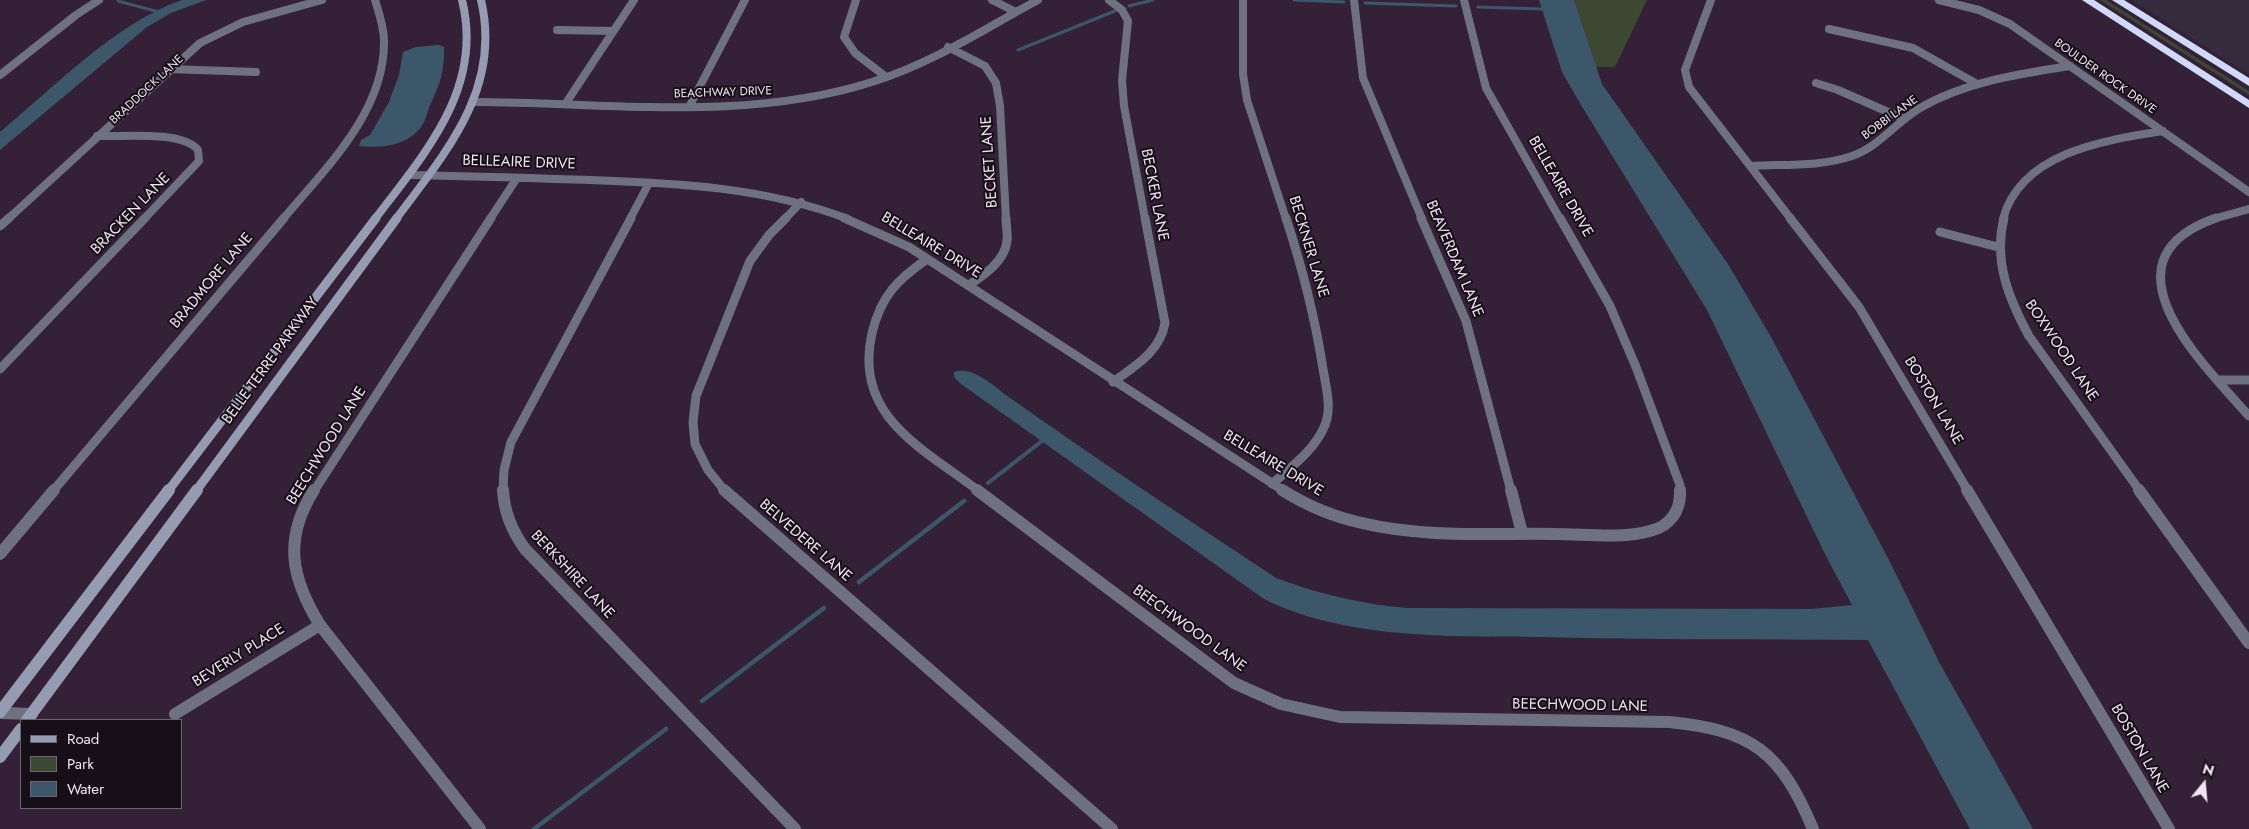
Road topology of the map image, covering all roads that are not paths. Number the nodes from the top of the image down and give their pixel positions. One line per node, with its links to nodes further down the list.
1 (99, 0): 27 (street)
2 (322, 0): 25 (street, BRADDOCK LANE)
3 (374, 0): 59 (street, BRADMORE LANE)
4 (462, 0): 40 (main road, BELLE TERRE PARKWAY)
5 (481, 0): 32 (main road, BELLE TERRE PARKWAY)
6 (634, 0): 22 (street)
7 (745, 0): 35 (street)
8 (856, 0): 28 (street)
9 (992, 0): 19 (street)
10 (1038, 0): 19 (street, BEACHWAY DRIVE)
11 (1109, 0): 55 (street, BECKER LANE)
12 (1243, 0): 57 (street, BECKNER LANE)
13 (1354, 0): 58 (street, BEAVERDAM LANE)
14 (1464, 0): 58 (street, BELLEAIRE DRIVE)
15 (1711, 0): 39 (street, BOSTON LANE)
16 (1939, 0): 24 (street, BOULDER ROCK DRIVE)
17 (2087, 0): 34 (highway)
18 (2117, 0): 30 (highway)
19 (1016, 12): 23 (street, BEACHWAY DRIVE)
20 (1829, 29): 31 (street)
21 (557, 30): 22 (street)
22 (613, 32): 33 (street)
23 (948, 47): 28 (street, BEACHWAY DRIVE); 51 (street, BECKET LANE)
24 (2070, 66): 31 (street, BOBBI LANE); 37 (street, BOULDER ROCK DRIVE)
25 (169, 69): 26 (street); 38 (street, BRADDOCK LANE)
26 (256, 72)
27 (0, 75)
28 (886, 77): 35 (street, BEACHWAY DRIVE)
29 (1816, 83): 36 (street)
30 (2249, 83)
31 (1977, 84): 36 (street, BOBBI LANE)
32 (473, 102): 33 (street, BEACHWAY DRIVE); 41 (main road, BELLE TERRE PARKWAY)
33 (566, 103): 35 (street, BEACHWAY DRIVE)
34 (2249, 105)
35 (689, 107)
36 (1904, 119): 39 (street, BOBBI LANE)
37 (2162, 131): 44 (street, BOULDER ROCK DRIVE); 49 (street, BOXWOOD LANE)
38 (97, 136): 47 (street, BRADDOCK LANE); 52 (street, BRACKEN LANE)
39 (1750, 166): 71 (street, BOSTON LANE)
40 (410, 174): 41 (street, BELLEAIRE DRIVE); 62 (main road, BELLE TERRE PARKWAY)
41 (429, 175): 42 (street, BELLEAIRE DRIVE); 64 (main road, BELLE TERRE PARKWAY)
42 (517, 178): 43 (street, BELLEAIRE DRIVE); 60 (street, BEECHWOOD LANE)
43 (649, 182): 45 (street, BELLEAIRE DRIVE); 68 (street, BERKSHIRE LANE)
44 (2249, 192)
45 (801, 202): 50 (street, BELLEAIRE DRIVE); 69 (street, BELVEDERE LANE)
46 (2249, 209): 53 (street)
47 (0, 226)
48 (1940, 232): 49 (street)
49 (1998, 247): 61 (street, BOXWOOD LANE)
50 (927, 259): 51 (street, BELLEAIRE DRIVE); 70 (street, BEECHWOOD LANE)
51 (969, 285): 55 (street, BELLEAIRE DRIVE)
52 (0, 369)
53 (2218, 380): 54 (street); 56 (street)
54 (2249, 380)
55 (1113, 382): 57 (street, BELLEAIRE DRIVE)
56 (2249, 416)
57 (1272, 484): 58 (street, BELLEAIRE DRIVE)
58 (1522, 533)
59 (0, 554)
60 (320, 624): 63 (street, BEVERLY PLACE); 67 (street, BEECHWOOD LANE)
61 (2249, 642)
62 (0, 712): 64 (street)
63 (175, 714)
64 (30, 717)
65 (20, 730): 66 (main road)
66 (0, 757)
67 (480, 829)
68 (795, 829)
69 (1112, 829)
70 (1813, 829)
71 (2169, 829)

